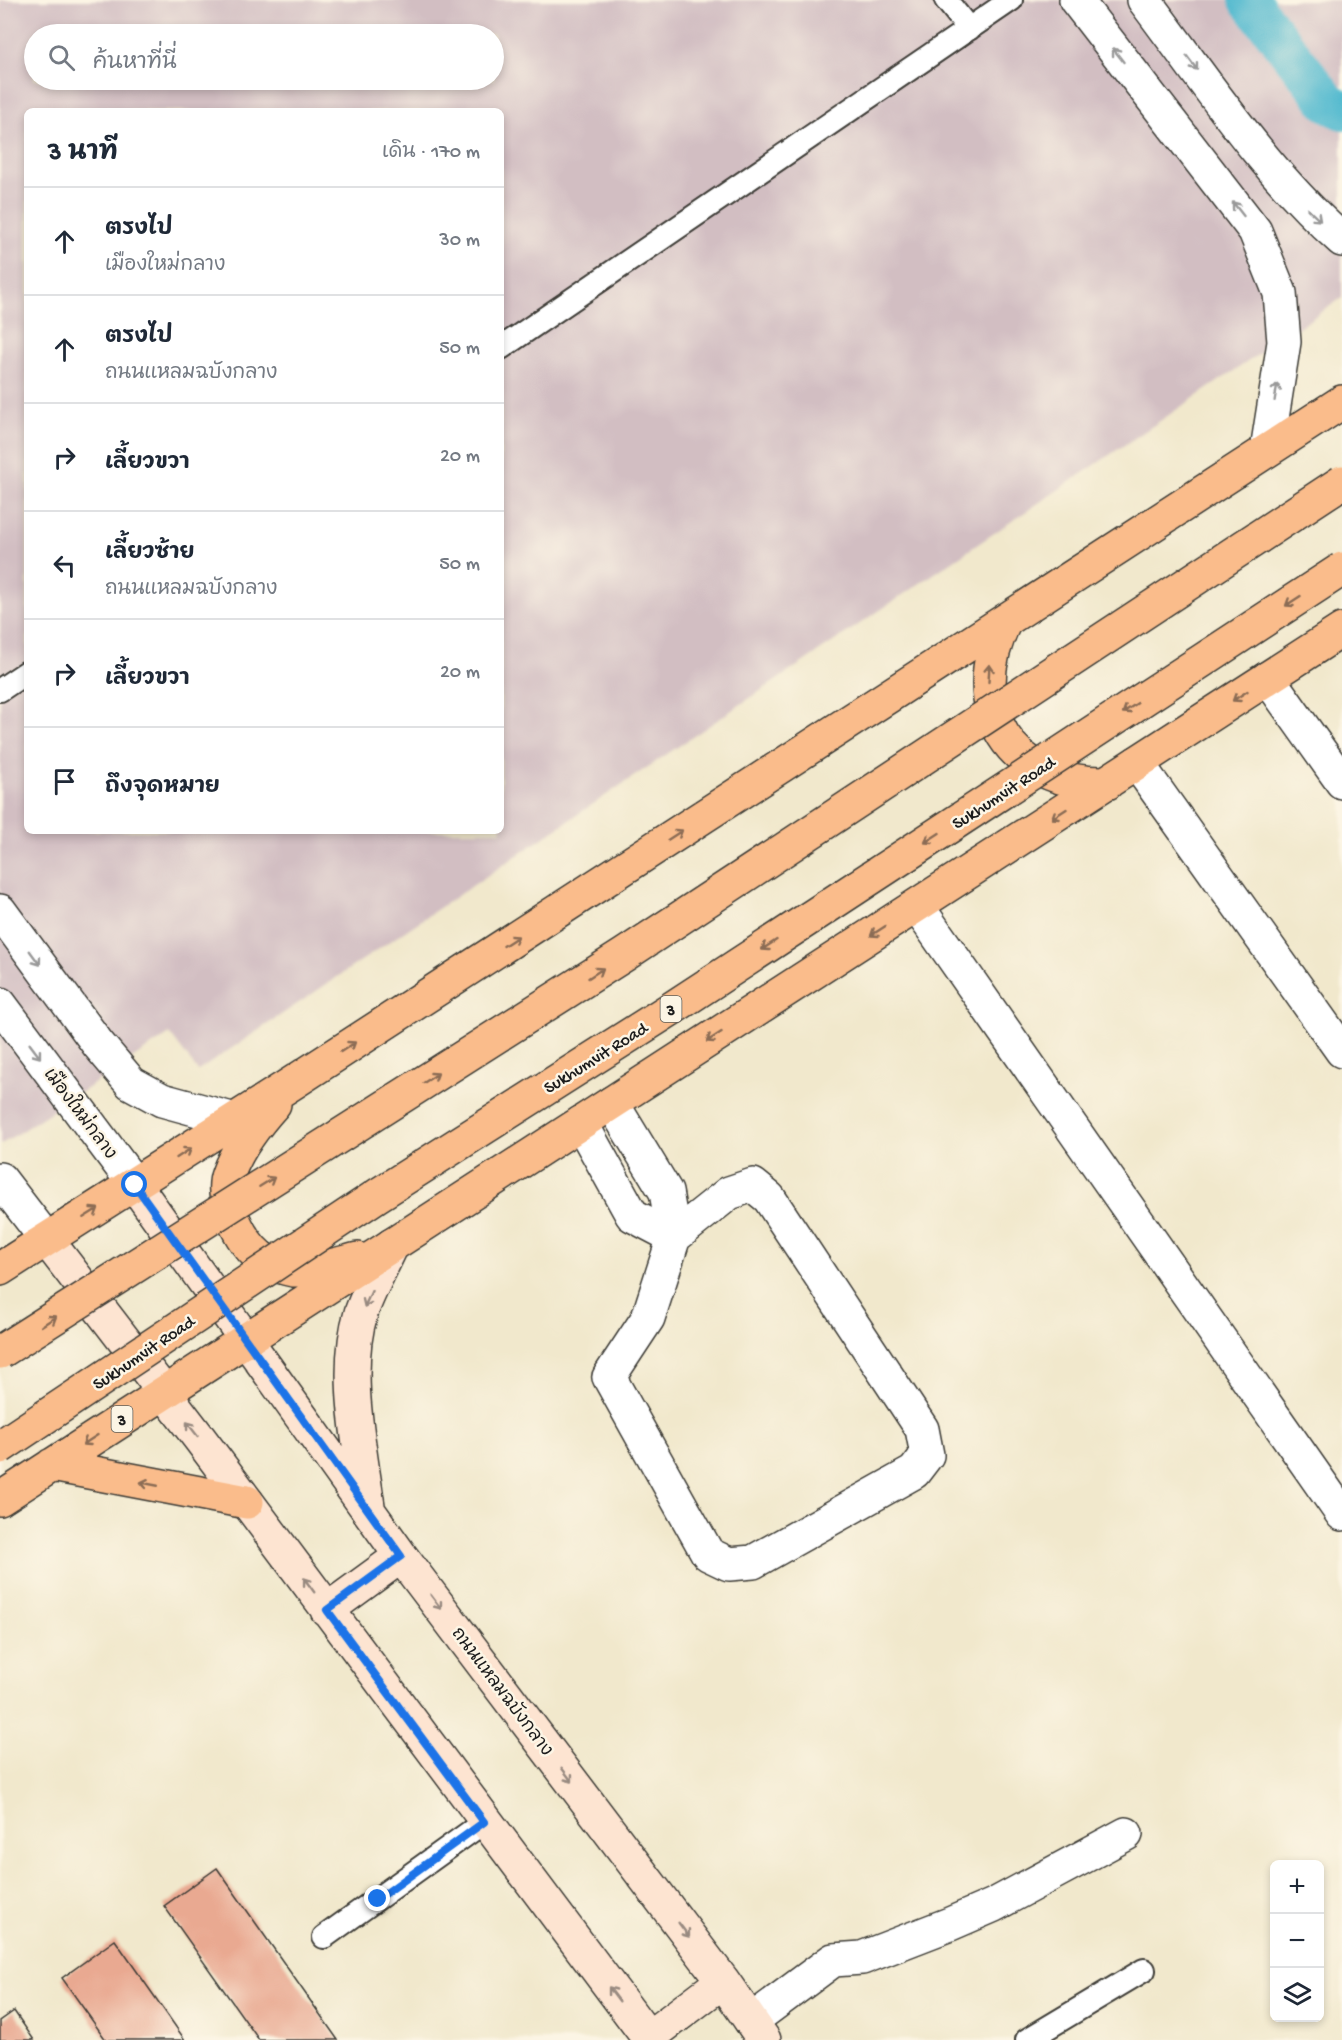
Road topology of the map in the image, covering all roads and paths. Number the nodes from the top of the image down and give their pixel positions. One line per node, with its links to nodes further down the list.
1 (946, 0): 5 (lane)
2 (1011, 0): 5 (lane)
3 (1076, 0): 9 (street, one-way to 3)
4 (1144, 0): 6 (street, one-way to 6)
5 (969, 29): 7 (lane)
6 (1342, 240)
7 (504, 346)
8 (1342, 402): 9 (highway)
9 (1267, 450): 12 (highway)
10 (1342, 482): 35 (highway, one-way to 10, bridge)
11 (1342, 569): 37 (highway, Sukhumvit Road / 3, one-way to 37, bridge)
12 (1005, 621): 19 (highway, one-way to 12); 24 (highway, one-way to 12)
13 (1342, 630): 15 (highway, 3)
14 (24, 674): 16 (lane)
15 (1269, 678): 17 (highway, 3, one-way to 17); 18 (street)
16 (0, 690)
17 (1137, 763): 19 (highway, 3); 23 (street)
18 (1342, 782)
19 (1107, 783): 20 (highway, 3, one-way to 20)
20 (917, 906): 25 (highway, 3, one-way to 25); 42 (street)
21 (0, 910): 26 (street, one-way to 26)
22 (0, 1004): 29 (street, เมืองใหม่กลาง, one-way to 29)
23 (1342, 1051)
24 (294, 1082): 26 (highway); 32 (highway)
25 (612, 1103): 27 (highway, 3); 30 (street)
26 (235, 1120): 29 (highway, one-way to 26)
27 (581, 1123): 30 (street); 32 (highway, 3)
28 (0, 1179): 31 (street)
29 (135, 1185): 31 (highway, one-way to 29); 34 (main road, เมืองใหม่กลาง)
30 (674, 1237): 30 (street)
31 (47, 1240): 33 (highway); 36 (main road)
32 (384, 1250): 34 (highway, 3); 41 (main road, one-way to 41)
33 (0, 1269)
34 (245, 1341): 36 (highway, 3); 41 (main road, ถนนแหลมฉบังกลาง)
35 (0, 1352)
36 (164, 1393): 38 (highway, 3, one-way to 38); 40 (main road, one-way to 36)
37 (0, 1447)
38 (52, 1465): 39 (highway, 3); 40 (highway, one-way to 38)
39 (0, 1499)
40 (248, 1502): 44 (main road, one-way to 40)
41 (369, 1511): 43 (main road, ถนนแหลมฉบังกลาง)
42 (1342, 1514)
43 (401, 1556): 44 (main road); 49 (main road, ถนนแหลมฉบังกลาง, one-way to 49)
44 (327, 1610): 45 (main road)
45 (484, 1822): 47 (lane); 51 (main road, one-way to 45)
46 (1126, 1834): 50 (street)
47 (324, 1937)
48 (1144, 1970): 52 (lane)
49 (723, 1981): 50 (main road, ถนนแหลมฉบังกลาง); 51 (main road)
50 (757, 2031)
51 (649, 2039)
52 (1027, 2040)

